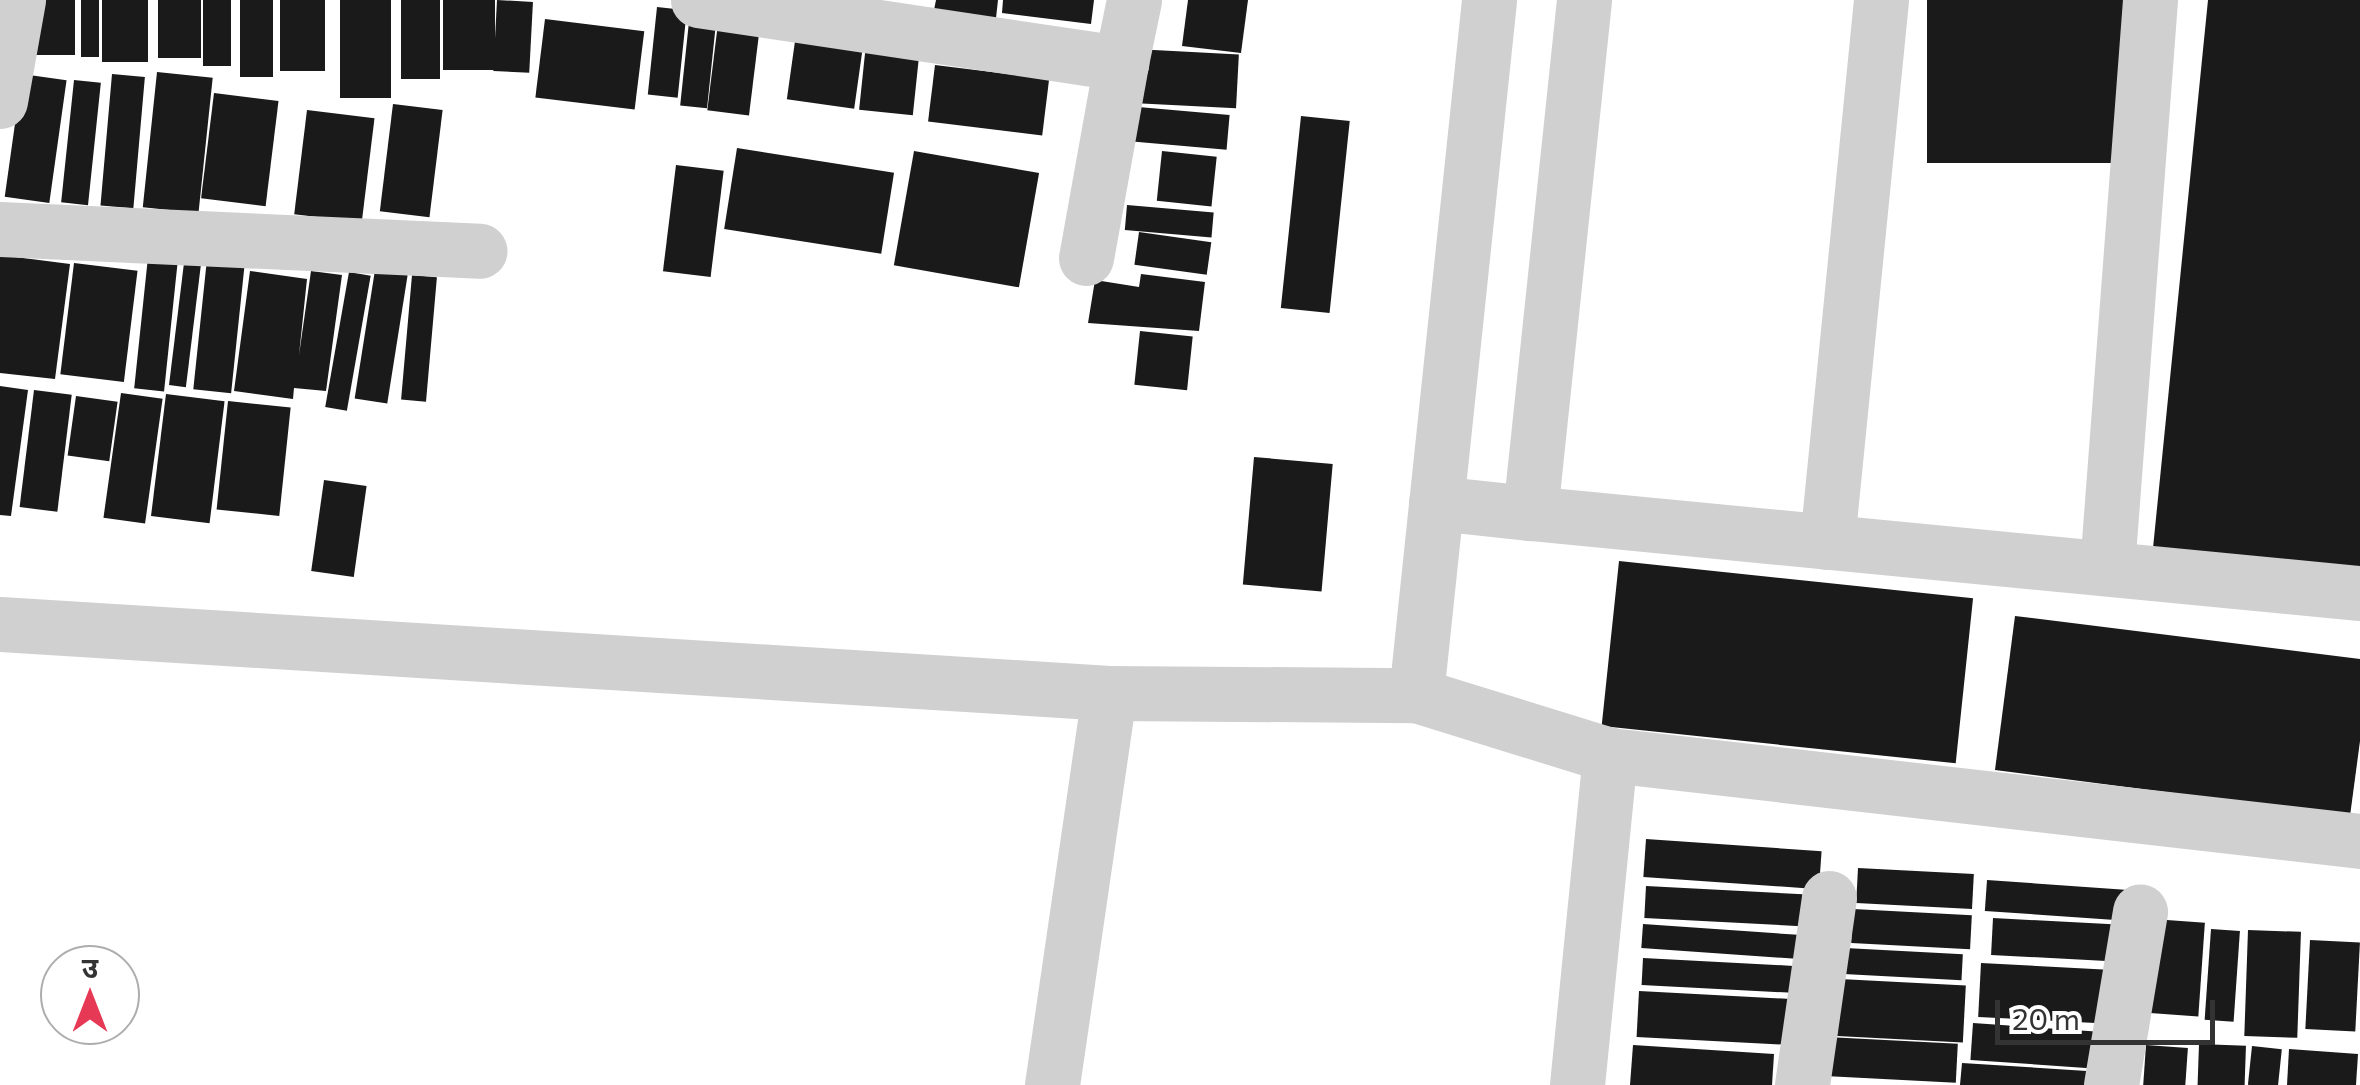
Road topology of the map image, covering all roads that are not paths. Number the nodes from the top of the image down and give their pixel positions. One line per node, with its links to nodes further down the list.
1 (18, 0): 9 (street)
2 (698, 0): 8 (street)
3 (1134, 0): 8 (street)
4 (1489, 0): 13 (street)
5 (1584, 0): 14 (street)
6 (1881, 0): 15 (street)
7 (2150, 0): 16 (street)
8 (1121, 62): 12 (street)
9 (2, 87)
10 (0, 229): 11 (street)
11 (480, 251)
12 (1086, 258)
13 (1436, 503): 14 (street); 20 (street)
14 (1530, 513): 15 (street)
15 (1827, 542): 16 (street)
16 (2107, 568): 17 (street)
17 (2360, 593)
18 (0, 624): 19 (street)
19 (1109, 694): 20 (street); 25 (street)
20 (1416, 695): 21 (street)
21 (1610, 755): 22 (street); 26 (street)
22 (2360, 841)
23 (1829, 898): 27 (street)
24 (2140, 910): 28 (street)
25 (1052, 1085)
26 (1577, 1085)
27 (1802, 1085)
28 (2110, 1085)

